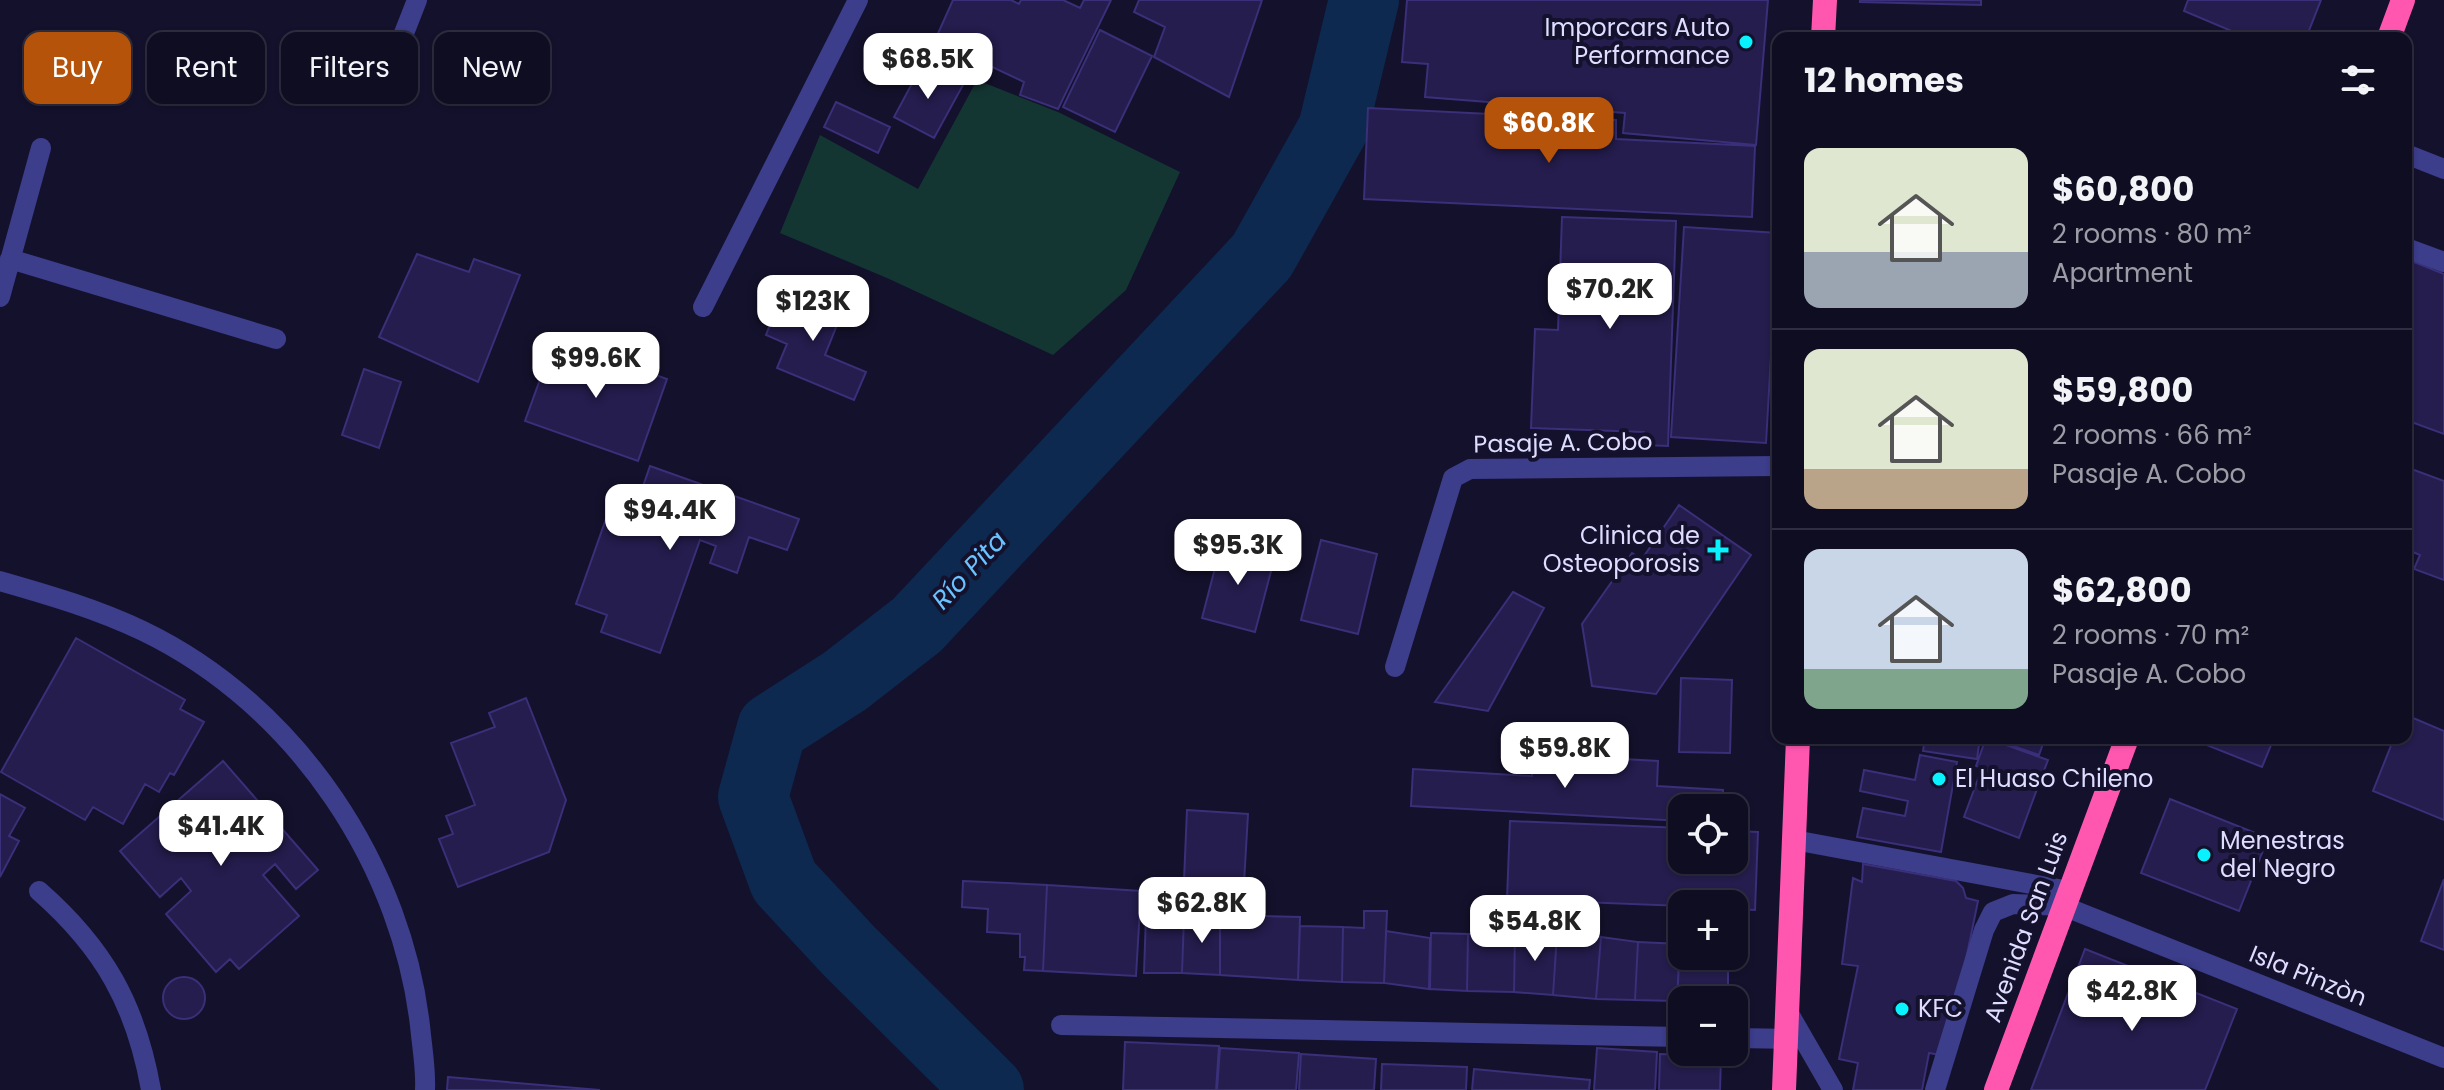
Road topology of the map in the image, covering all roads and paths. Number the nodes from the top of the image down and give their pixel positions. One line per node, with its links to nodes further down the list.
1 (417, 0): 5 (street)
2 (858, 0): 15 (street)
3 (1825, 0): 6 (highway)
4 (2403, 0): 7 (highway)
5 (404, 32)
6 (1823, 32)
7 (2391, 32)
8 (41, 148): 12 (street)
9 (2412, 156): 10 (street)
10 (2444, 169)
11 (2412, 250): 13 (street)
12 (10, 259): 14 (street); 16 (street)
13 (2444, 262)
14 (0, 297)
15 (703, 307)
16 (276, 339)
17 (1772, 466): 19 (street, Pasaje A. Cobo)
18 (0, 581): 32 (street)
19 (1395, 667)
20 (1798, 744): 22 (highway)
21 (2125, 744): 24 (highway, Avenida San Luis)
22 (1794, 840): 24 (street); 25 (highway)
23 (39, 891): 31 (street)
24 (2066, 899): 30 (street, Isla Pinzòn); 35 (street); 36 (highway, Avenida San Luis)
25 (1788, 1012): 29 (highway); 34 (street)
26 (1061, 1025): 27 (street)
27 (1668, 1037)
28 (1748, 1038): 29 (street)
29 (1787, 1039): 33 (highway)
30 (2444, 1058)
31 (151, 1090)
32 (425, 1090)
33 (1784, 1090)
34 (1833, 1090)
35 (1935, 1090)
36 (1996, 1090)

